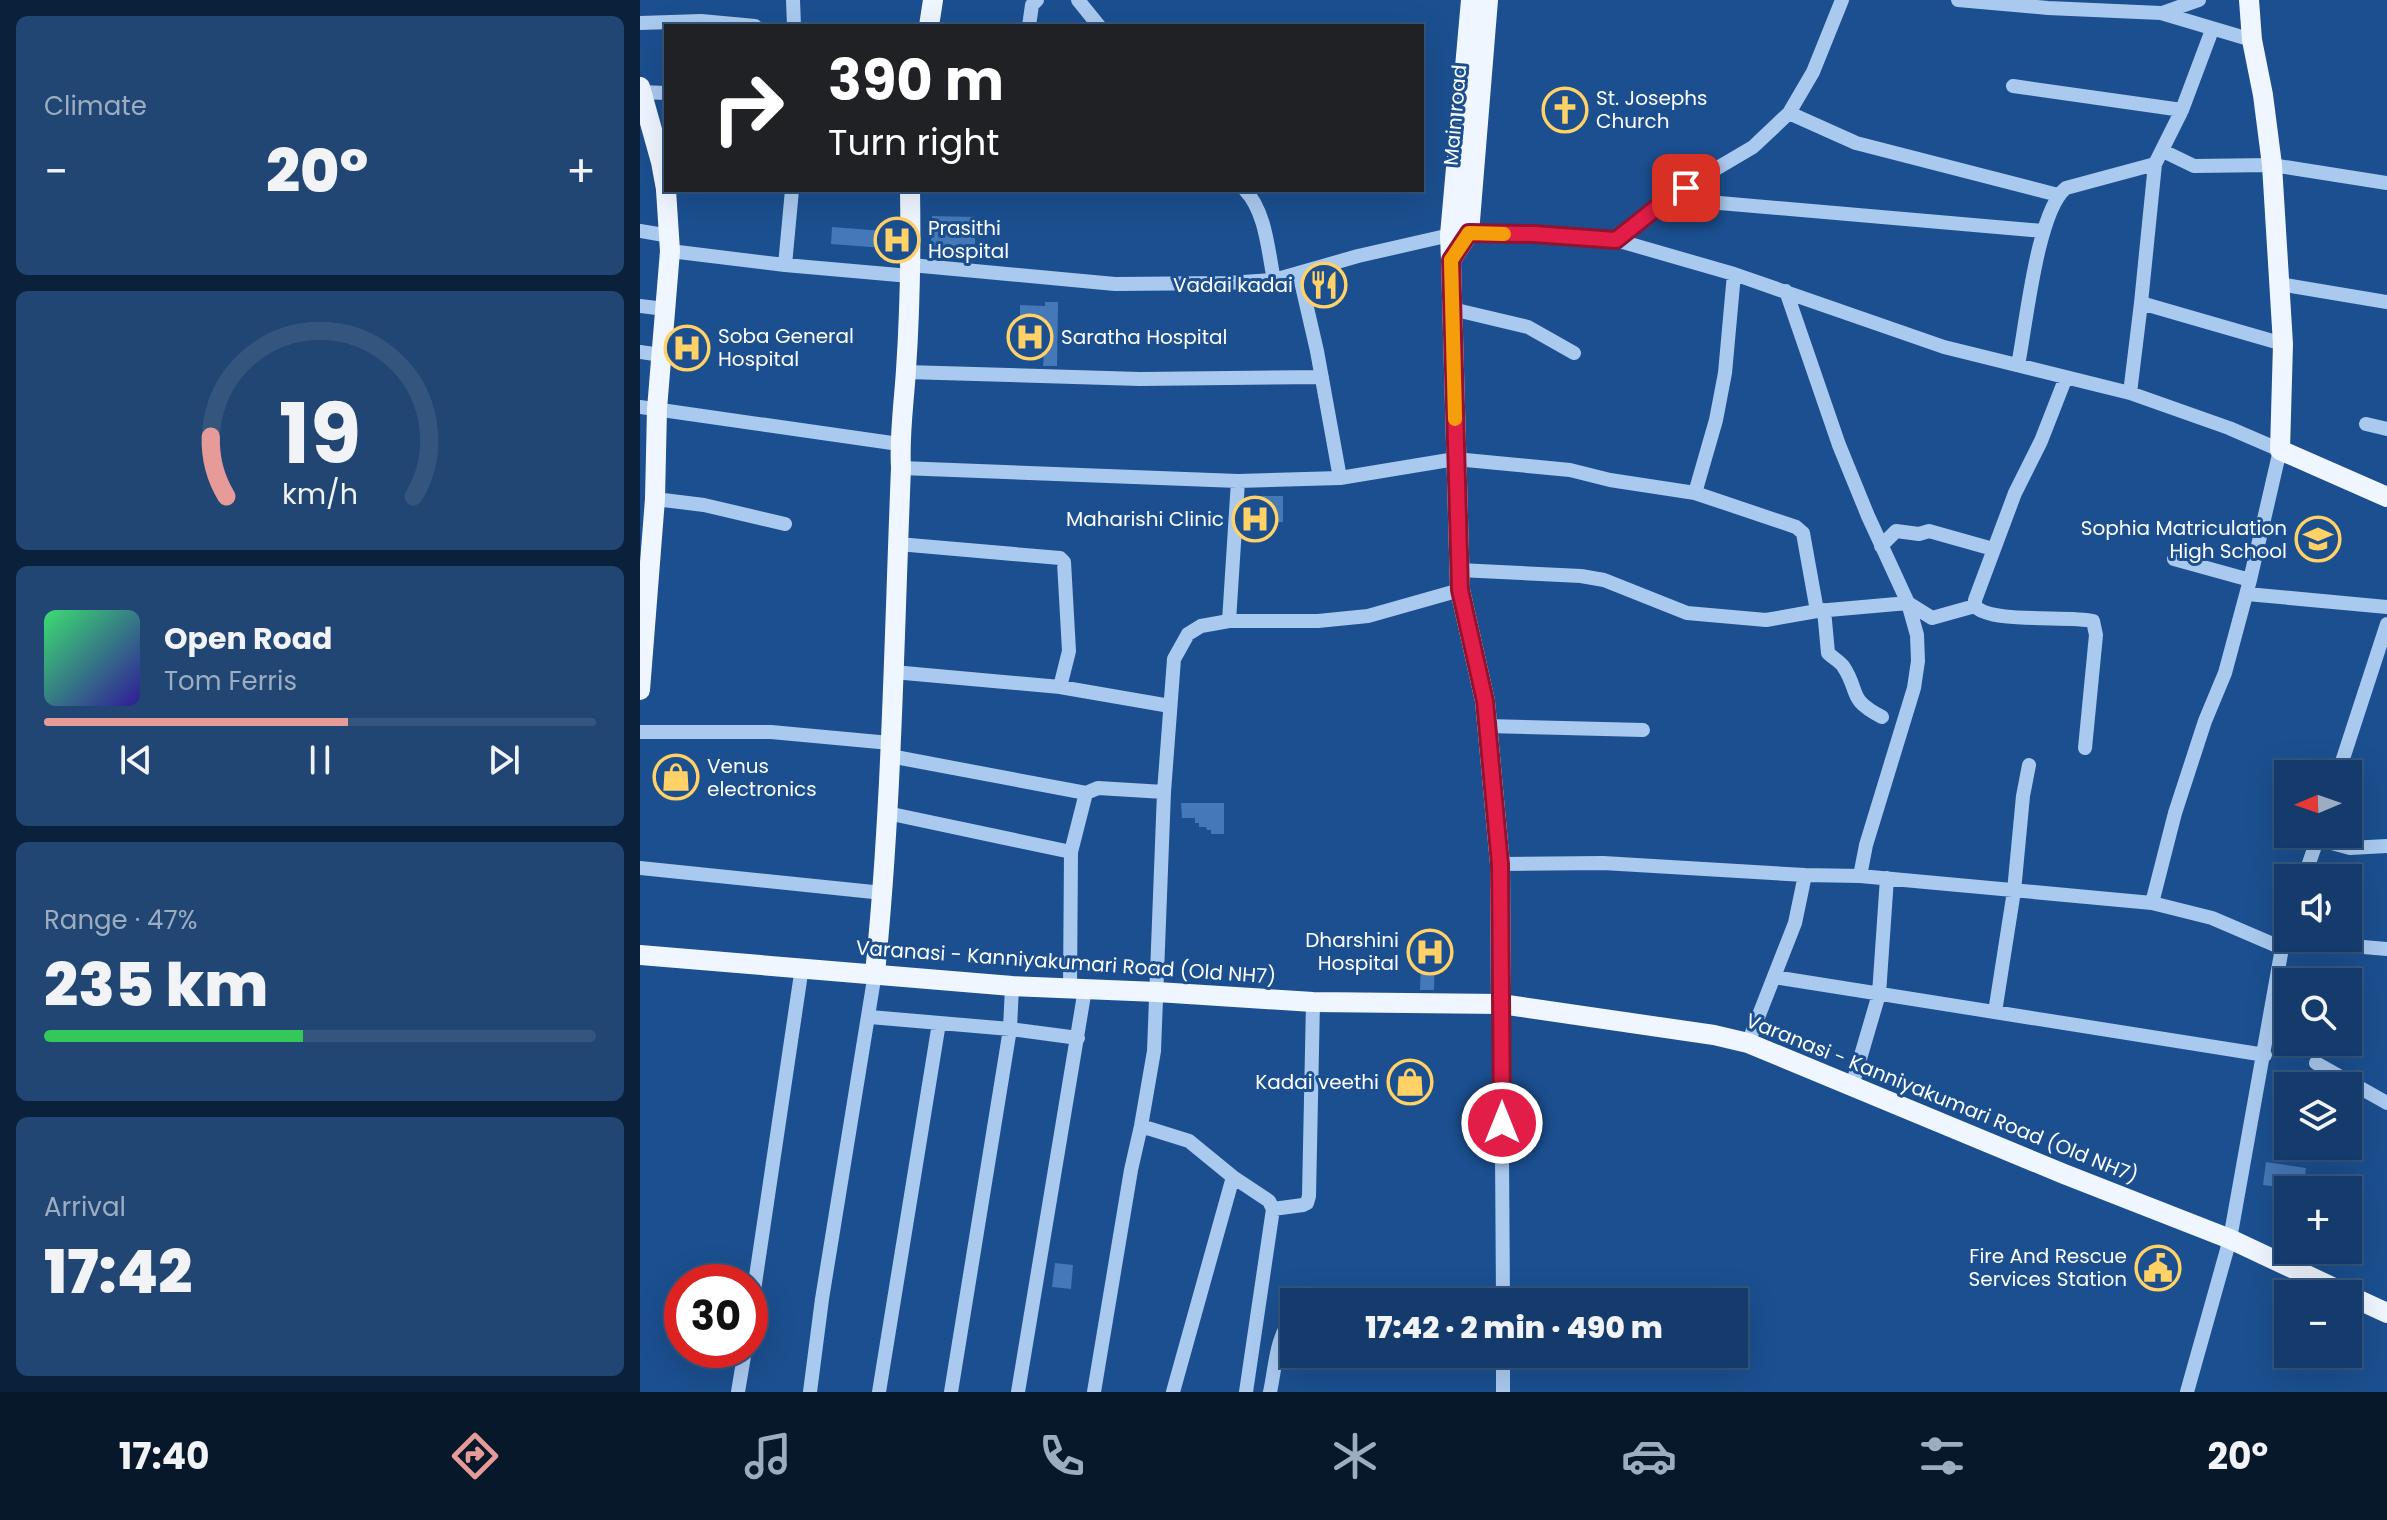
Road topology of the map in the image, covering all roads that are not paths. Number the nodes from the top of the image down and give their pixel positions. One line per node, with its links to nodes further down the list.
1 (793, 0): 16 (street)
2 (933, 0): 17 (main road)
3 (1037, 0): 18 (street)
4 (1078, 0): 19 (street)
5 (1471, 0): 40 (main road, Main road)
6 (1488, 0): 40 (main road, Main road)
7 (1842, 0): 26 (street)
8 (1958, 0): 11 (street)
9 (2199, 0): 13 (street)
10 (2249, 0): 21 (main road)
11 (2049, 4): 12 (street)
12 (2144, 6): 13 (street)
13 (2161, 13): 20 (street)
14 (640, 23): 15 (street)
15 (733, 24)
16 (794, 24)
17 (929, 24)
18 (1029, 24)
19 (1097, 24)
20 (2212, 30): 21 (street); 25 (street)
21 (2252, 40): 30 (main road)
22 (2013, 86): 25 (street)
23 (641, 90): 24 (street); 27 (main road)
24 (664, 93)
25 (2182, 110): 28 (street)
26 (1789, 113): 32 (street); 37 (street)
27 (644, 121): 29 (main road)
28 (2159, 157): 30 (street); 37 (street); 51 (street)
29 (664, 162)
30 (2272, 165): 31 (street); 48 (main road)
31 (2387, 183)
32 (1686, 188): 39 (street); 41 (street)
33 (666, 192): 42 (main road)
34 (792, 192): 43 (street)
35 (910, 192): 44 (main road)
36 (1247, 192): 47 (street)
37 (2058, 195): 39 (street)
38 (640, 231): 42 (street)
39 (2043, 231): 59 (street)
40 (1460, 234): 41 (street); 45 (street); 54 (main road)
41 (1616, 240): 46 (street)
42 (670, 243): 43 (street); 53 (main road)
43 (785, 265): 44 (street)
44 (911, 270): 47 (street); 60 (main road)
45 (1299, 273): 47 (street); 61 (street)
46 (1734, 274): 49 (street); 73 (street)
47 (1274, 280)
48 (2279, 284): 50 (street); 55 (main road)
49 (1786, 291): 59 (street); 78 (street)
50 (2387, 302)
51 (2141, 303): 55 (street); 63 (street)
52 (640, 306): 53 (street)
53 (665, 309): 58 (main road)
54 (1452, 309): 57 (street); 69 (main road)
55 (2283, 344): 68 (main road)
56 (640, 352): 58 (street)
57 (1574, 353)
58 (661, 355): 64 (main road)
59 (2018, 365): 62 (street)
60 (906, 372): 61 (street); 67 (main road)
61 (1322, 377): 71 (street)
62 (2066, 377): 63 (street); 79 (street)
63 (2130, 393): 68 (street)
64 (648, 408): 67 (street); 75 (main road)
65 (2366, 424): 66 (street)
66 (2387, 429)
67 (899, 444): 70 (main road)
68 (2280, 450): 74 (main road); 82 (street)
69 (1455, 459): 71 (street); 73 (street); 81 (main road)
70 (901, 468): 72 (street); 77 (main road)
71 (1340, 478): 72 (street)
72 (1238, 481): 88 (street)
73 (1695, 493): 87 (street)
74 (2387, 497)
75 (655, 499): 76 (street); 86 (main road)
76 (785, 524)
77 (898, 544): 90 (main road); 91 (street)
78 (1881, 546): 79 (street); 83 (street)
79 (1993, 549): 84 (street)
80 (2174, 559): 82 (street)
81 (1460, 580): 87 (street); 88 (street); 95 (main road)
82 (2248, 587): 85 (street); 115 (street)
83 (1908, 603): 84 (street); 87 (street); 111 (street)
84 (1975, 606): 98 (street)
85 (2387, 607)
86 (642, 611): 92 (main road)
87 (1820, 611): 94 (street)
88 (1229, 621): 93 (street)
89 (2387, 624): 100 (street)
90 (893, 672): 91 (street); 99 (main road)
91 (1060, 687): 93 (street)
92 (640, 690)
93 (1170, 706): 102 (street)
94 (1882, 717)
95 (1487, 726): 96 (street); 108 (main road)
96 (1643, 730)
97 (640, 732): 99 (street)
98 (2085, 748)
99 (890, 750): 103 (street); 104 (main road)
100 (2343, 760)
101 (2029, 765): 113 (street)
102 (1164, 792): 103 (street); 126 (street)
103 (1086, 793): 107 (street)
104 (887, 813): 107 (street); 114 (main road)
105 (2387, 846): 106 (street)
106 (2362, 847)
107 (1071, 852): 125 (street)
108 (1500, 864): 110 (street); 129 (main road)
109 (640, 868): 114 (street)
110 (1805, 875): 111 (street); 123 (street)
111 (1860, 876): 112 (street)
112 (1887, 878): 113 (street); 127 (street)
113 (2014, 891): 115 (street); 130 (street)
114 (883, 893): 122 (main road)
115 (2152, 903): 116 (street)
116 (2274, 945)
117 (2362, 947): 118 (street)
118 (2387, 949)
119 (2281, 952): 136 (street)
120 (640, 955): 121 (main road, Varanasi - Kanniyakumari Road (Old NH7))
121 (802, 967): 122 (main road, Varanasi - Kanniyakumari Road (Old NH7)); 144 (street)
122 (875, 973): 124 (main road, Varanasi - Kanniyakumari Road (Old NH7)); 131 (street)
123 (1774, 977): 127 (street); 135 (street)
124 (1012, 986): 125 (main road, Varanasi - Kanniyakumari Road (Old NH7)); 133 (street)
125 (1078, 989): 126 (main road, Varanasi - Kanniyakumari Road (Old NH7)); 134 (street)
126 (1157, 992): 128 (main road, Varanasi - Kanniyakumari Road (Old NH7)); 140 (street)
127 (1879, 994): 130 (street); 138 (street)
128 (1313, 1002): 129 (main road, Varanasi - Kanniyakumari Road (Old NH7)); 142 (street)
129 (1501, 1004): 135 (main road, Varanasi - Kanniyakumari Road (Old NH7)); 146 (street)
130 (1995, 1012): 136 (street)
131 (870, 1017): 132 (street); 153 (street)
132 (939, 1023): 133 (street); 154 (street)
133 (1010, 1029): 134 (street); 155 (street)
134 (1078, 1038): 156 (street)
135 (1748, 1043): 138 (main road, Varanasi - Kanniyakumari Road (Old NH7))
136 (2265, 1055): 143 (street)
137 (2316, 1063): 139 (street)
138 (1852, 1086): 143 (main road, Varanasi - Kanniyakumari Road (Old NH7))
139 (2387, 1103)
140 (1141, 1126): 141 (street); 157 (street)
141 (1233, 1177): 142 (street); 158 (street)
142 (1273, 1209): 159 (street)
143 (2230, 1239): 145 (main road, Varanasi - Kanniyakumari Road (Old NH7)); 162 (street)
144 (758, 1264)
145 (2317, 1280)
146 (1503, 1288)
147 (2362, 1301): 148 (main road, Varanasi - Kanniyakumari Road (Old NH7))
148 (2387, 1313)
149 (1280, 1343): 160 (street)
150 (742, 1368): 152 (street)
151 (1503, 1368): 161 (street)
152 (738, 1392)
153 (810, 1392)
154 (879, 1392)
155 (951, 1392)
156 (1018, 1392)
157 (1094, 1392)
158 (1173, 1392)
159 (1246, 1392)
160 (1270, 1392)
161 (1503, 1392)
162 (2187, 1392)

